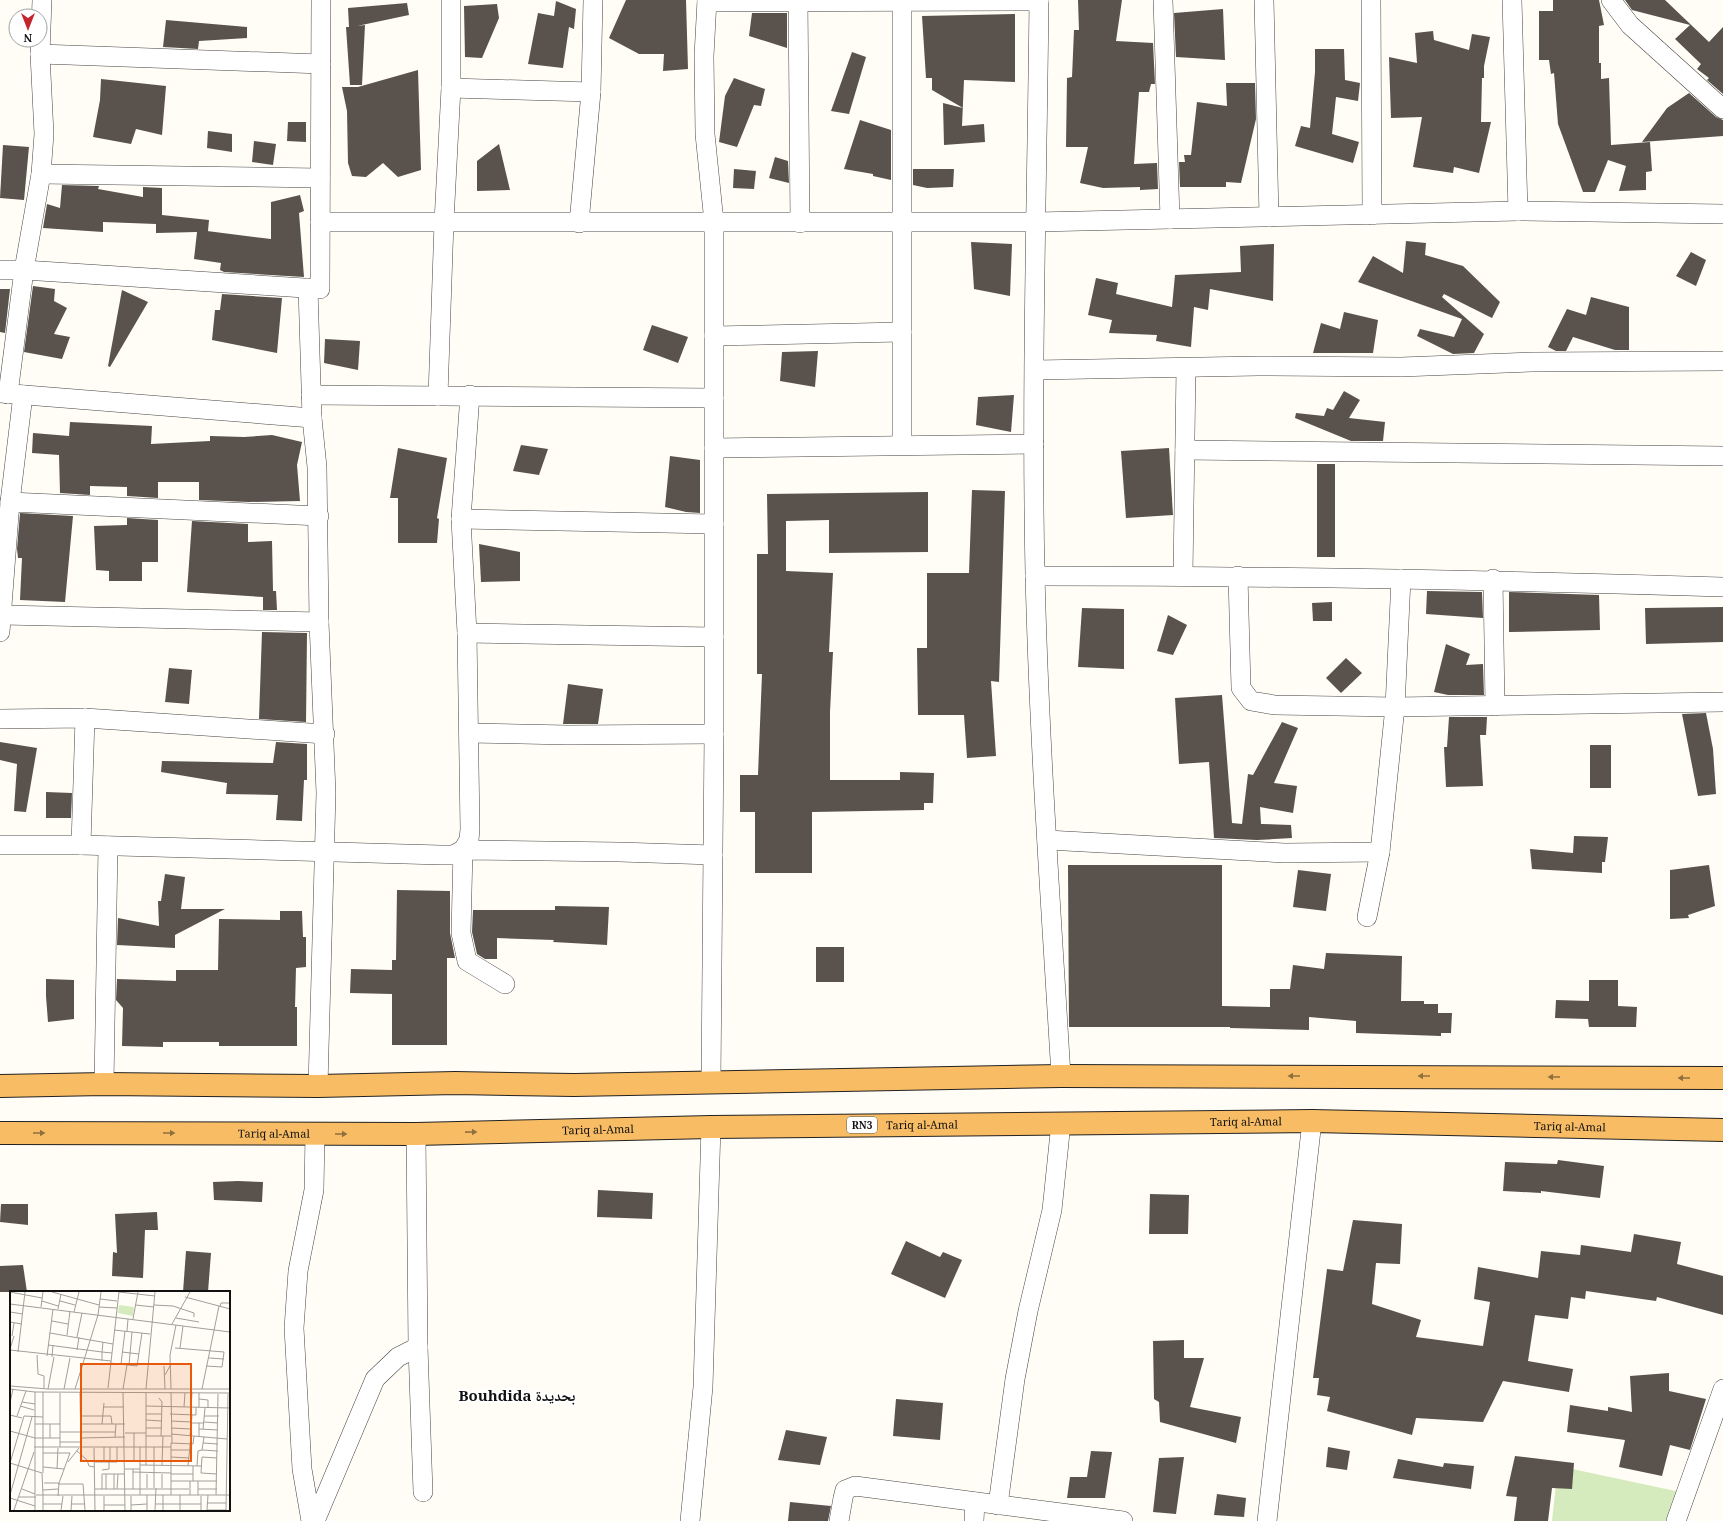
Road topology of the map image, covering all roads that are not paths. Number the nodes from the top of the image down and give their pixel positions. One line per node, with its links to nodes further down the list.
1 (42, 0): 14 (street)
2 (321, 0): 15 (street)
3 (451, 0): 16 (street)
4 (593, 0): 17 (street)
5 (902, 0): 6 (street); 13 (street); 26 (street)
6 (1039, 0): 30 (street)
7 (1163, 0): 25 (street)
8 (1264, 0): 24 (street)
9 (1371, 0): 23 (street)
10 (1512, 0): 21 (street)
11 (1611, 0): 18 (street)
12 (707, 1): 13 (street); 29 (street)
13 (798, 1): 32 (street)
14 (40, 54): 15 (street); 19 (street)
15 (321, 64): 20 (street)
16 (451, 88): 17 (street); 28 (street)
17 (591, 92): 31 (street)
18 (1723, 109)
19 (41, 174): 20 (street); 34 (street)
20 (320, 178): 27 (street)
21 (1518, 211): 22 (street); 23 (street)
22 (1723, 214)
23 (1372, 215): 24 (street)
24 (1269, 217): 25 (street)
25 (1170, 219): 30 (street)
26 (902, 221): 30 (street); 32 (street); 36 (street)
27 (320, 222): 28 (street); 35 (street)
28 (444, 222): 31 (street); 44 (street)
29 (714, 222): 31 (street); 32 (street); 37 (street)
30 (1037, 222): 40 (street)
31 (579, 223)
32 (800, 223)
33 (0, 270): 34 (street)
34 (24, 270): 35 (street); 41 (street)
35 (308, 288): 42 (street)
36 (902, 332): 37 (street); 48 (street)
37 (714, 336): 45 (street)
38 (1723, 361): 39 (street)
39 (1186, 368): 40 (street); 50 (street)
40 (1035, 370): 47 (street)
41 (10, 394): 46 (street); 52 (street)
42 (312, 395): 44 (street); 46 (street)
43 (470, 395): 44 (street); 45 (street); 54 (street)
44 (438, 396)
45 (714, 398): 49 (street)
46 (312, 418): 53 (street)
47 (1034, 444): 48 (street); 57 (street)
48 (902, 445): 49 (street)
49 (714, 448): 55 (street)
50 (1185, 450): 51 (street); 56 (street)
51 (1723, 456)
52 (10, 502): 53 (street); 62 (street)
53 (319, 516): 63 (street)
54 (461, 518): 55 (street); 64 (street)
55 (714, 524): 65 (street)
56 (1183, 575): 57 (street); 58 (street)
57 (1035, 576): 74 (street)
58 (1238, 576): 59 (street); 68 (street)
59 (1401, 580): 60 (street); 68 (street)
60 (1493, 580): 61 (street); 67 (street)
61 (1723, 587)
62 (1, 612): 63 (street)
63 (320, 622): 72 (street)
64 (468, 633): 65 (street); 71 (street)
65 (714, 637): 73 (street)
66 (1723, 702): 67 (street)
67 (1495, 706): 68 (street)
68 (1395, 707): 79 (street)
69 (85, 718): 70 (street); 72 (street); 76 (street)
70 (0, 719)
71 (469, 733): 73 (street); 78 (street)
72 (325, 734): 80 (street)
73 (714, 734): 81 (street)
74 (1047, 840): 79 (street); 84 (street)
75 (0, 845): 76 (street)
76 (81, 845): 77 (street)
77 (108, 846): 80 (street); 87 (street)
78 (463, 850): 80 (street); 81 (street); 83 (street)
79 (1380, 852): 82 (street)
80 (326, 853): 89 (street)
81 (713, 855): 86 (street)
82 (1367, 917)
83 (505, 984)
84 (1061, 1076): 85 (highway, one-way to 84); 86 (highway)
85 (1723, 1078)
86 (711, 1081): 89 (highway)
87 (104, 1084): 88 (highway); 89 (highway)
88 (0, 1086)
89 (318, 1086)
90 (1312, 1121): 91 (highway, Tariq al-Amal / RN3); 93 (highway, Tariq al-Amal / RN3); 108 (street)
91 (1061, 1122): 92 (highway, Tariq al-Amal / RN3); 101 (street)
92 (711, 1127): 96 (highway, Tariq al-Amal / RN3, one-way to 92); 105 (street)
93 (1723, 1130)
94 (0, 1133): 95 (highway, Tariq al-Amal / RN3, one-way to 95)
95 (316, 1134): 96 (highway, Tariq al-Amal / RN3, one-way to 96); 103 (street)
96 (416, 1134): 97 (street)
97 (418, 1347): 99 (street); 104 (street)
98 (1723, 1389): 109 (street)
99 (423, 1492)
100 (975, 1502): 101 (street); 106 (street); 107 (street)
101 (998, 1505): 102 (street)
102 (1112, 1520)
103 (311, 1521)
104 (315, 1521)
105 (690, 1521)
106 (839, 1521)
107 (974, 1521)
108 (1267, 1521)
109 (1676, 1521)

